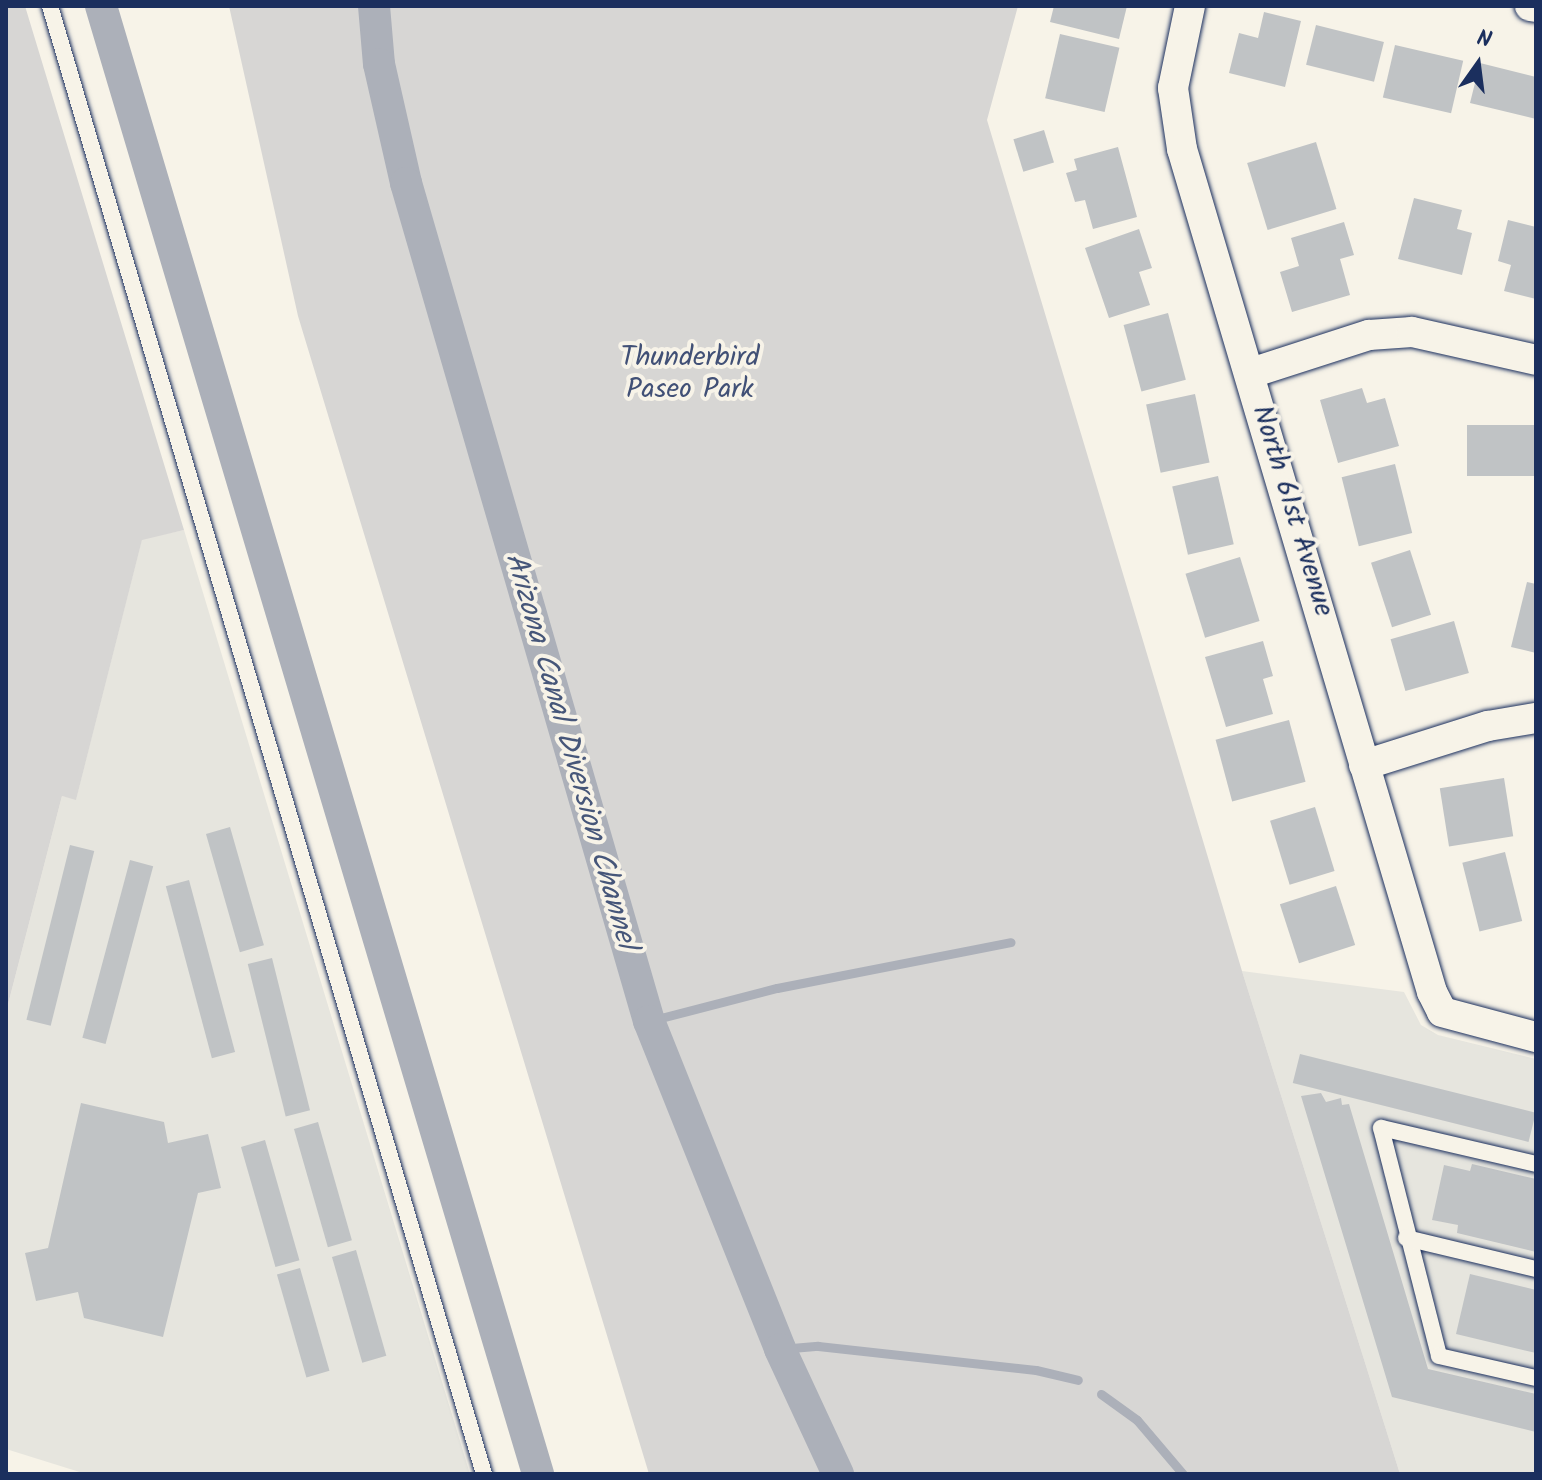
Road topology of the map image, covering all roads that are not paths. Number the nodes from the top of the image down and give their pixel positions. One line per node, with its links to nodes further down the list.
1 (50, 6): 12 (lane)
2 (1190, 6): 4 (street, North 61st Avenue)
3 (1536, 360): 4 (street)
4 (1251, 373): 6 (street, North 61st Avenue)
5 (1536, 718): 6 (street)
6 (1364, 765): 7 (street, North 61st Avenue)
7 (1536, 1037)
8 (1536, 1164): 9 (lane)
9 (1406, 1238): 10 (lane); 11 (lane)
10 (1536, 1269)
11 (1536, 1378)
12 (484, 1474)

